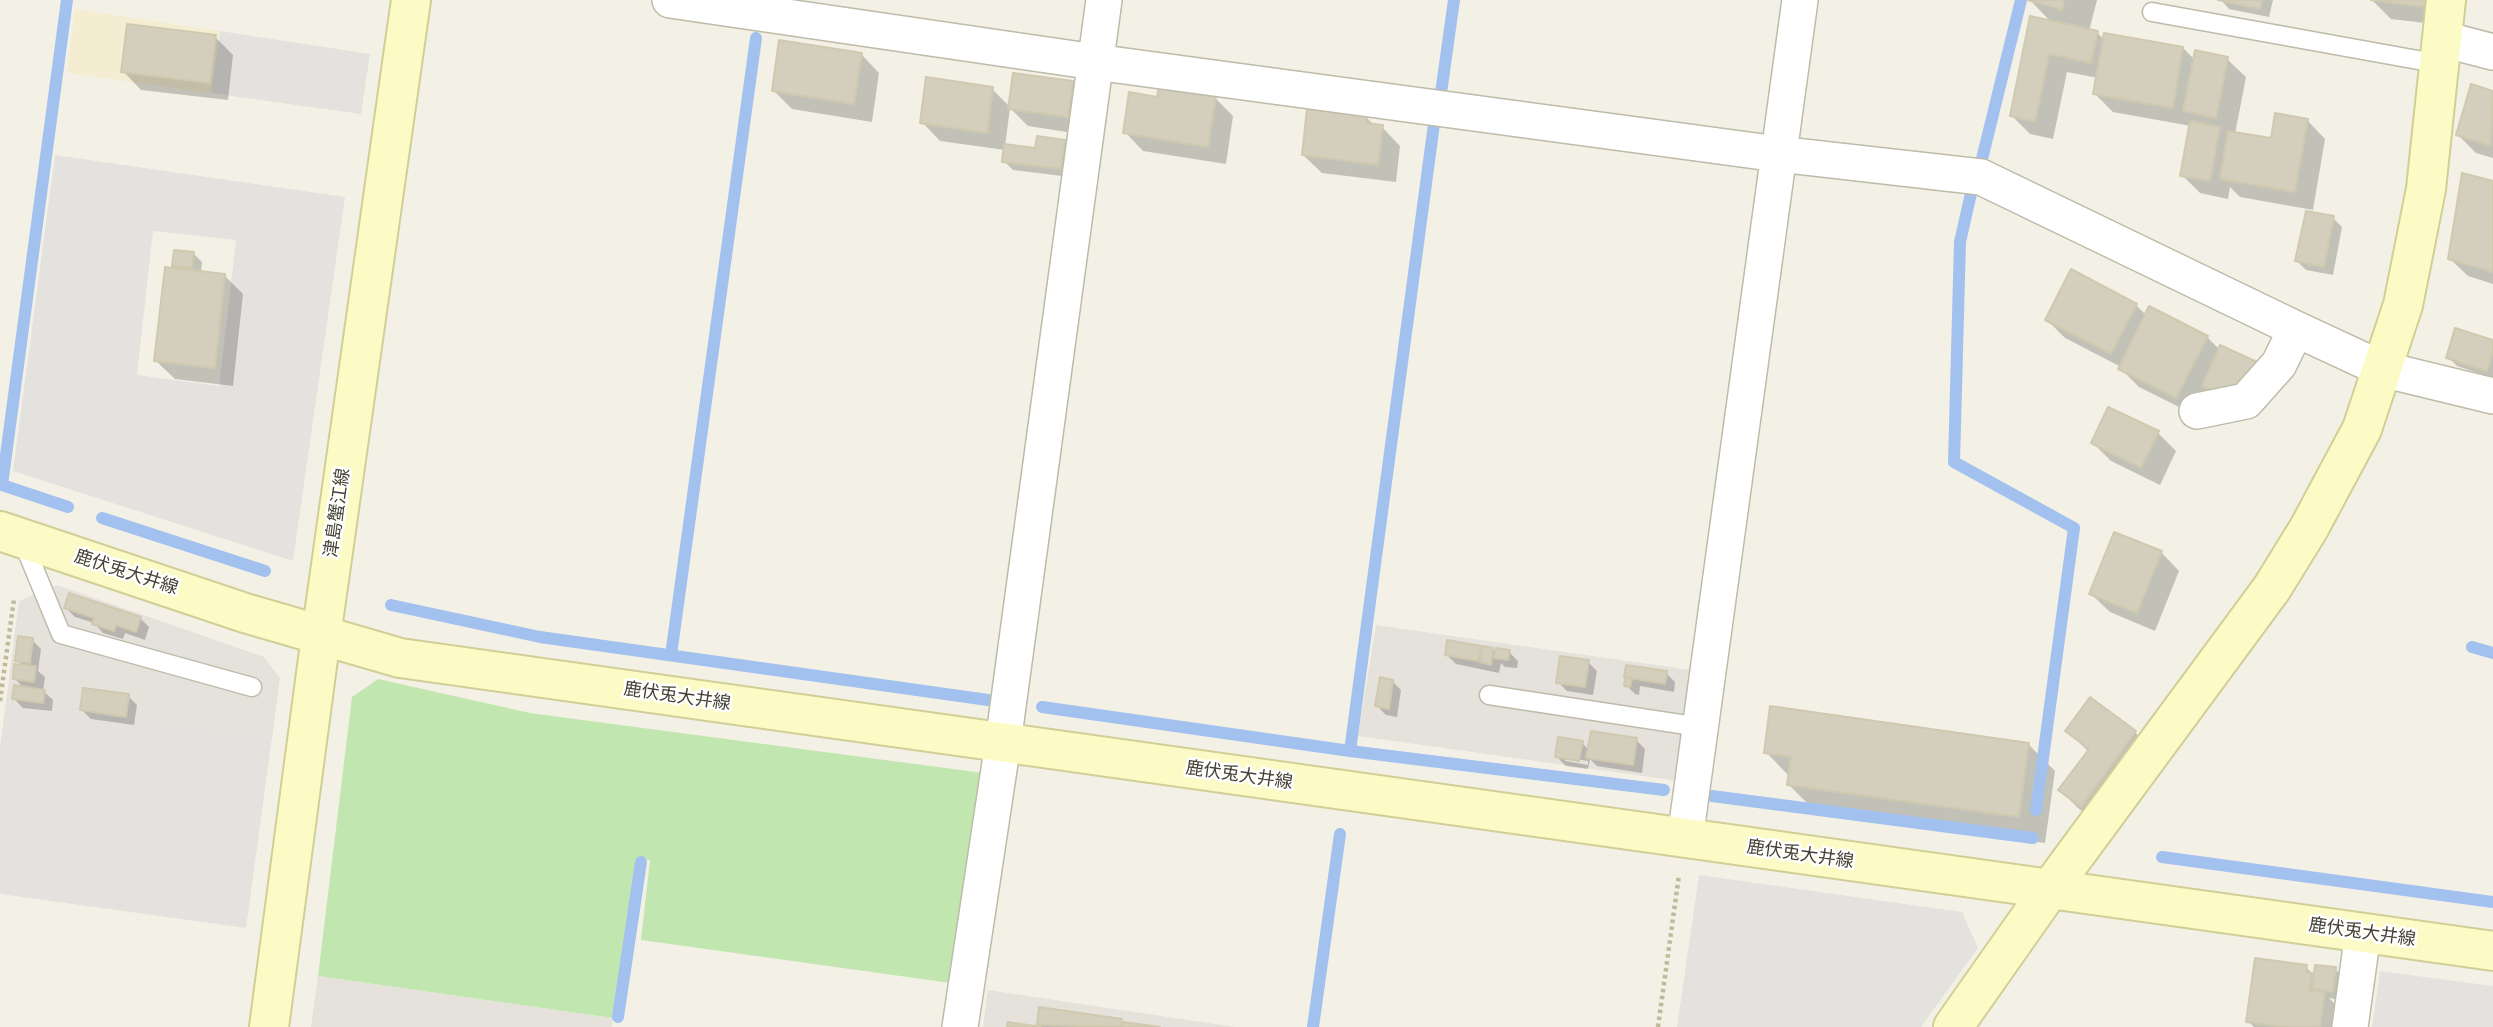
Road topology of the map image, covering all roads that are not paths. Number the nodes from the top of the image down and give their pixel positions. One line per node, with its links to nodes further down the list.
1 (411, 0): 16 (main road, 津島蟹江線)
2 (670, 0): 9 (street)
3 (1104, 0): 9 (street)
4 (1800, 0): 10 (street)
5 (2446, 0): 7 (main road)
6 (2152, 12): 7 (lane)
7 (2442, 51): 8 (street); 12 (main road)
8 (2493, 52)
9 (1095, 62): 10 (street); 20 (street)
10 (1778, 154): 11 (street); 19 (street)
11 (2296, 329): 12 (street); 14 (street)
12 (2382, 369): 13 (street); 22 (main road)
13 (2493, 396)
14 (2197, 411)
15 (11, 535): 16 (main road, 鹿伏兎大井線); 17 (lane)
16 (321, 636): 20 (main road, 鹿伏兎大井線); 25 (main road, 津島蟹江線)
17 (252, 687)
18 (1489, 695): 19 (lane)
19 (1700, 727): 21 (street)
20 (1003, 743): 21 (main road, 鹿伏兎大井線); 26 (street)
21 (1685, 839): 22 (main road, 鹿伏兎大井線)
22 (2050, 889): 23 (main road, 鹿伏兎大井線); 27 (main road)
23 (2362, 933): 24 (main road, 鹿伏兎大井線); 28 (street)
24 (2493, 951)
25 (269, 1027)
26 (960, 1027)
27 (1953, 1027)
28 (2350, 1027)

